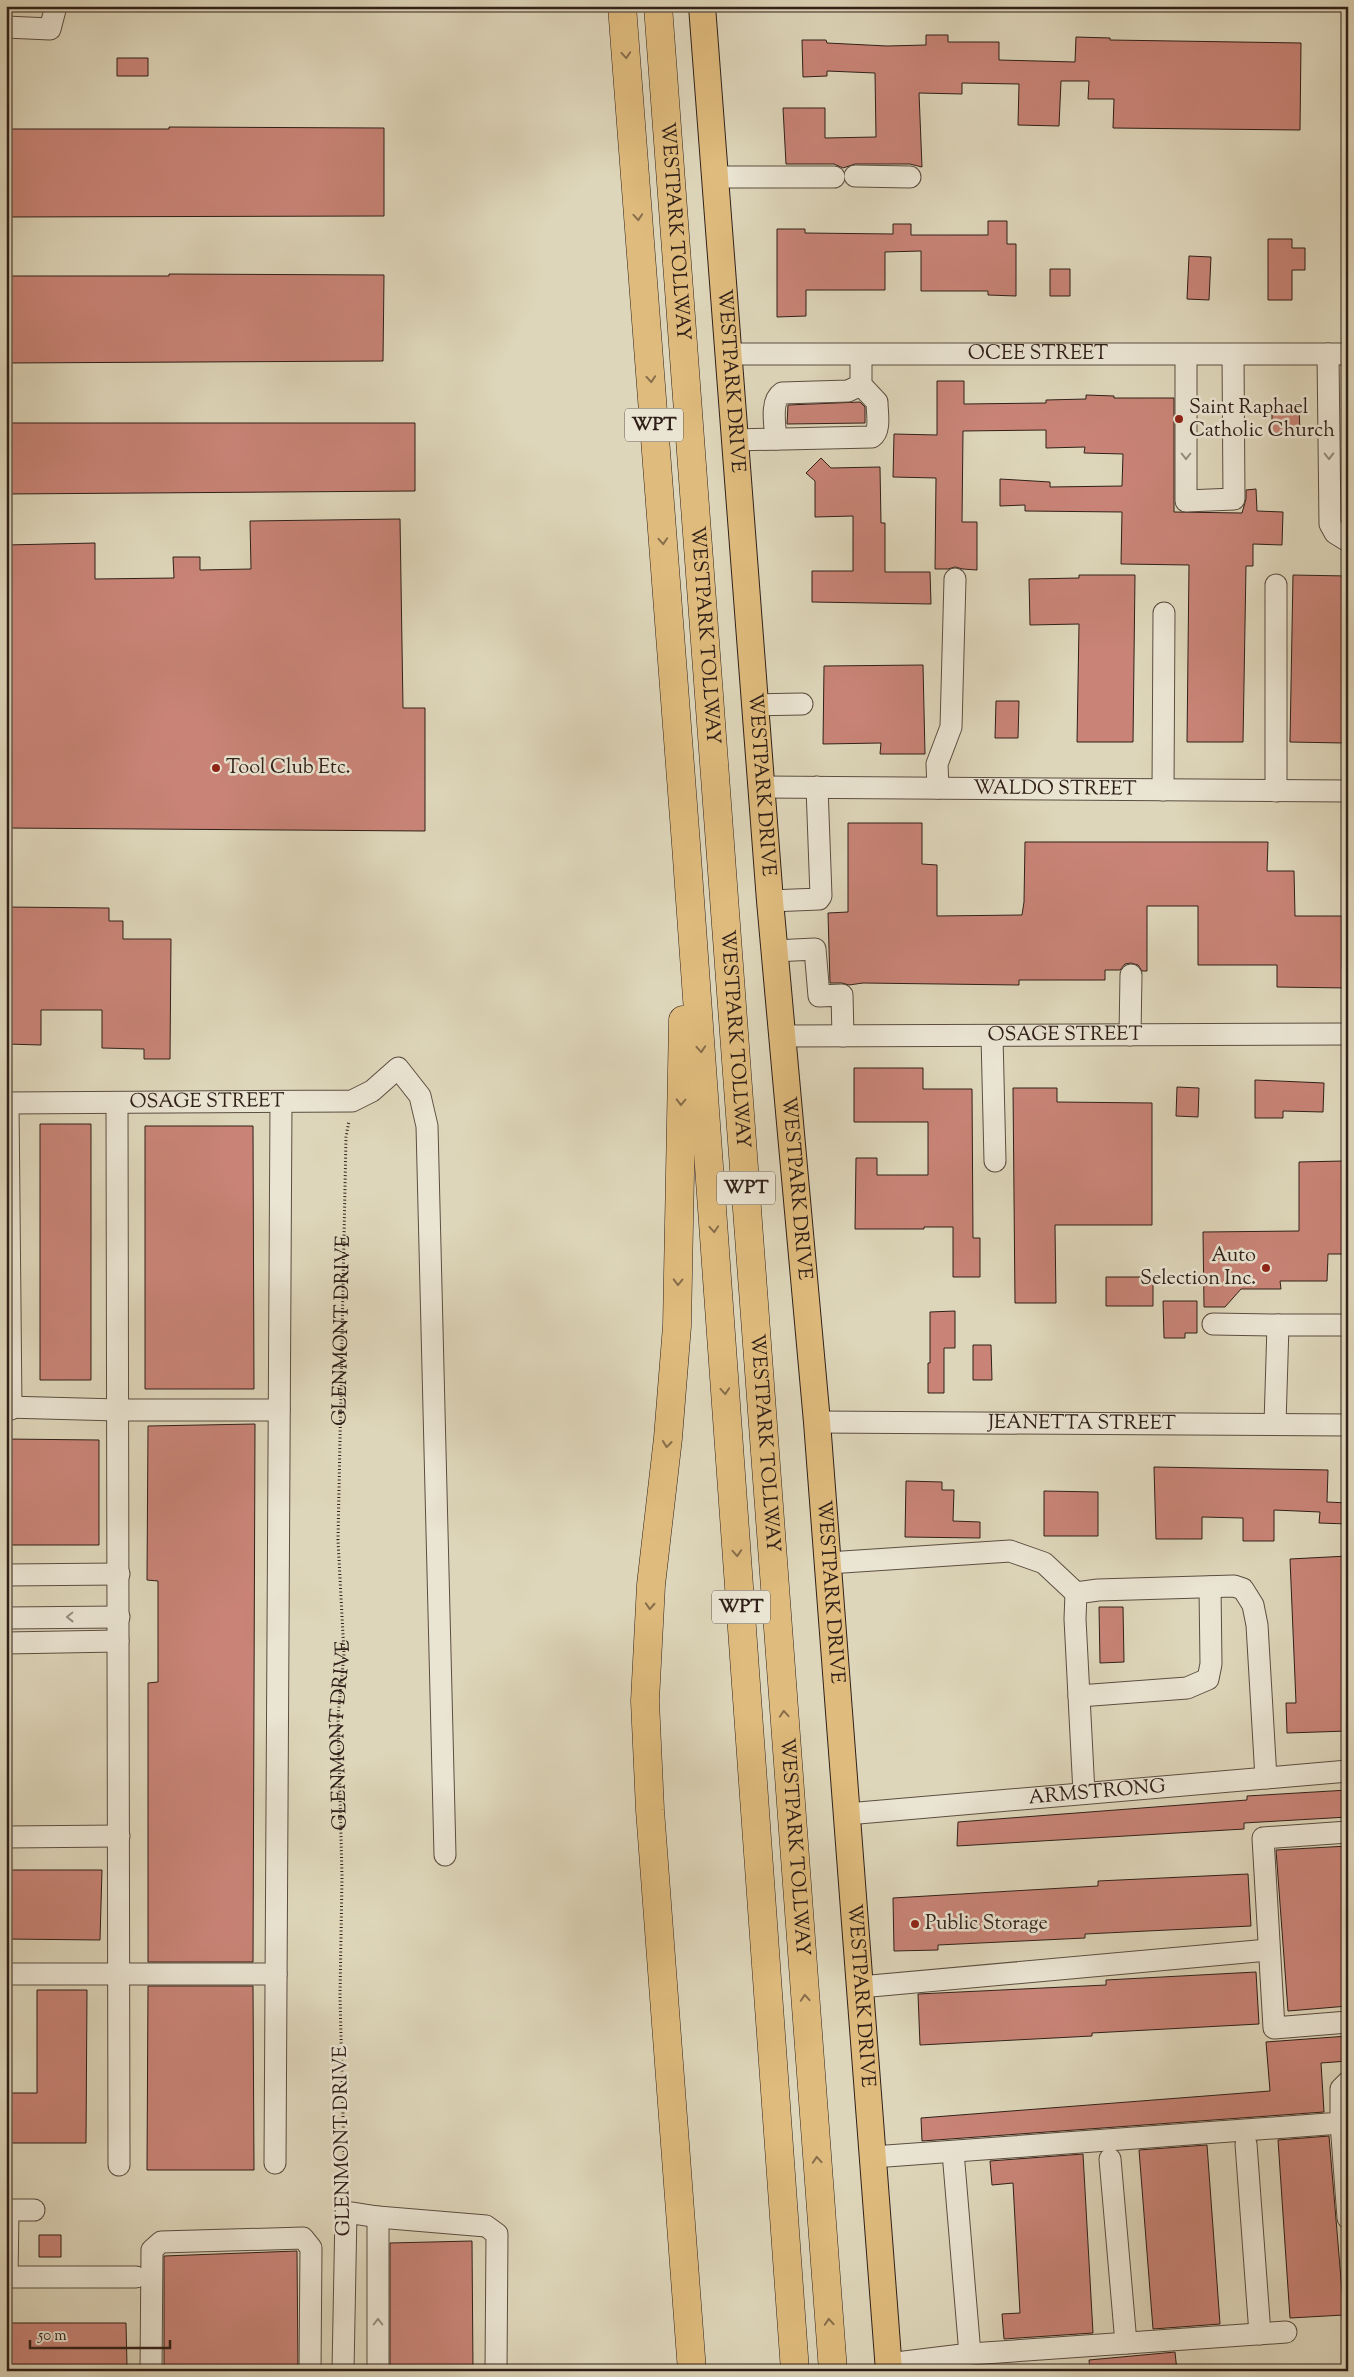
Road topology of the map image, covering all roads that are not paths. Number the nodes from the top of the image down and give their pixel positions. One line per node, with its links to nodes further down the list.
1 (56, 6): 5 (street)
2 (622, 6): 28 (highway, WESTPARK TOLLWAY / WPT, one-way to 28)
3 (658, 6): 99 (highway, WESTPARK TOLLWAY / WPT, one-way to 3)
4 (702, 6): 6 (main road, WESTPARK DRIVE)
5 (6, 27)
6 (715, 177): 7 (street); 8 (main road, WESTPARK DRIVE)
7 (910, 177)
8 (728, 354): 9 (street, OCEE STREET); 15 (main road, WESTPARK DRIVE)
9 (860, 354): 12 (street, OCEE STREET); 13 (street)
10 (1233, 354): 11 (street, OCEE STREET); 12 (street, OCEE STREET); 12 (street, one-way to 10)
11 (1338, 354): 16 (street, one-way to 16)
12 (1186, 355)
13 (861, 385): 14 (street); 14 (street)
14 (776, 439): 15 (street)
15 (734, 440): 21 (main road, WESTPARK DRIVE)
16 (1348, 541)
17 (955, 579): 24 (street)
18 (1276, 585): 26 (street)
19 (1164, 613): 25 (street)
20 (802, 704): 21 (street)
21 (754, 705): 22 (main road, WESTPARK DRIVE)
22 (761, 787): 23 (street, WALDO STREET); 29 (main road, WESTPARK DRIVE)
23 (817, 787): 24 (street, WALDO STREET); 29 (street)
24 (938, 788): 25 (street, WALDO STREET)
25 (1163, 790): 26 (street, WALDO STREET)
26 (1276, 791): 27 (street, WALDO STREET)
27 (1348, 791)
28 (686, 844): 97 (highway, one-way to 97); 98 (highway, WESTPARK TOLLWAY / WPT, one-way to 98)
29 (770, 901): 30 (main road, WESTPARK DRIVE)
30 (774, 951): 34 (main road, WESTPARK DRIVE); 35 (street)
31 (1131, 975): 33 (street)
32 (1348, 1034): 33 (street, OSAGE STREET)
33 (1130, 1035): 36 (street, OSAGE STREET)
34 (781, 1036): 35 (street, OSAGE STREET); 47 (main road, WESTPARK DRIVE)
35 (843, 1036): 36 (street, OSAGE STREET)
36 (992, 1036): 40 (street)
37 (281, 1102): 39 (street, OSAGE STREET); 46 (street); 67 (street, OSAGE STREET)
38 (7, 1103): 39 (street, OSAGE STREET); 44 (street)
39 (117, 1103): 45 (street)
40 (995, 1160)
41 (1213, 1324): 42 (street)
42 (1278, 1325): 43 (street); 48 (street)
43 (1348, 1325)
44 (8, 1408): 45 (street)
45 (118, 1410): 46 (street); 51 (street)
46 (279, 1410): 70 (street)
47 (817, 1422): 48 (street, JEANETTA STREET); 50 (main road, WESTPARK DRIVE)
48 (1275, 1424): 49 (street, JEANETTA STREET)
49 (1348, 1425)
50 (828, 1563): 54 (street); 63 (main road, WESTPARK DRIVE)
51 (119, 1574): 52 (street); 55 (street)
52 (6, 1575)
53 (1210, 1587): 54 (street); 59 (street); 61 (street)
54 (1076, 1593): 59 (street)
55 (118, 1617): 56 (street, one-way to 56); 57 (street)
56 (6, 1618)
57 (118, 1641): 58 (street); 65 (street)
58 (6, 1643)
59 (1079, 1696): 62 (street)
60 (1348, 1770): 61 (street, ARMSTRONG)
61 (1266, 1778): 62 (street, ARMSTRONG)
62 (1084, 1793): 63 (street, ARMSTRONG)
63 (847, 1814): 72 (main road, WESTPARK DRIVE)
64 (1348, 1832): 68 (street)
65 (119, 1836): 66 (street); 71 (street)
66 (6, 1837)
67 (445, 1855)
68 (1268, 1950): 72 (street); 73 (street)
69 (6, 1974): 71 (street)
70 (276, 1974): 71 (street); 80 (street)
71 (120, 1975): 81 (street)
72 (860, 1986): 78 (main road, WESTPARK DRIVE)
73 (1348, 2022)
74 (1348, 2082): 75 (street)
75 (1341, 2123): 77 (street); 85 (street)
76 (1246, 2144): 88 (street)
77 (953, 2152): 78 (street); 90 (street)
78 (873, 2157): 91 (main road, WESTPARK DRIVE)
79 (1110, 2158): 89 (street)
80 (275, 2163)
81 (119, 2165)
82 (7, 2210): 83 (street); 86 (street)
83 (34, 2210)
84 (378, 2217): 94 (street, GLENMONT DRIVE); 95 (street, one-way to 84); 96 (street)
85 (1348, 2218)
86 (136, 2277)
87 (1286, 2332): 88 (street)
88 (1260, 2334): 89 (street)
89 (1126, 2343): 90 (street)
90 (970, 2354): 91 (street)
91 (889, 2367)
92 (151, 2371): 93 (street)
93 (310, 2371)
94 (343, 2371)
95 (378, 2371)
96 (496, 2371)
97 (692, 2371)
98 (796, 2371)
99 (833, 2371)

